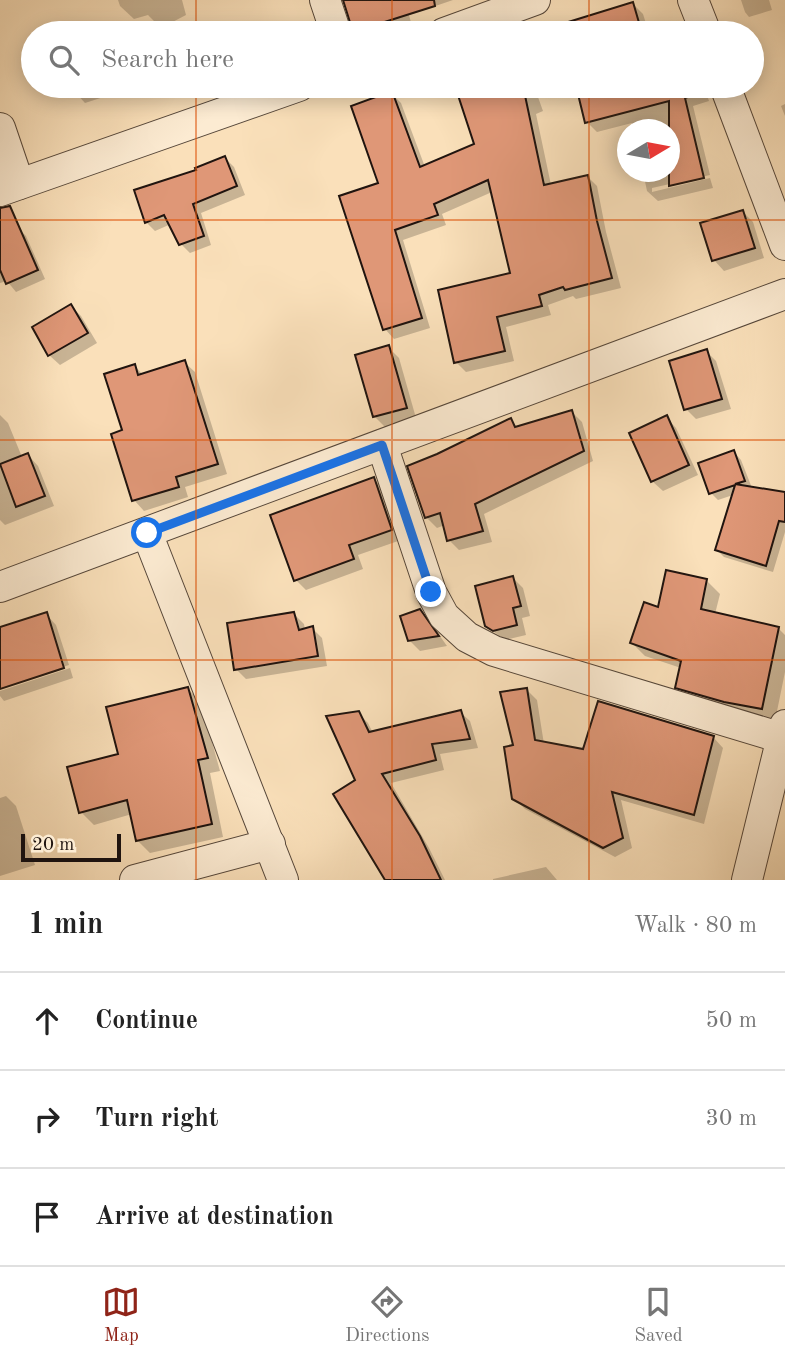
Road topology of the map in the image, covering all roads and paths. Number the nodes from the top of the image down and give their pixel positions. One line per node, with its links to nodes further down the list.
1 (325, 0): 4 (street)
2 (536, 0): 5 (street)
3 (693, 0): 6 (street)
4 (333, 21)
5 (477, 21)
6 (701, 21)
7 (265, 98): 10 (street)
8 (730, 98): 11 (street)
9 (0, 128): 10 (street)
10 (9, 188)
11 (785, 245)
12 (785, 294): 13 (street)
13 (382, 445): 14 (street); 16 (street)
14 (147, 533): 15 (street); 17 (street)
15 (0, 587)
16 (783, 731): 20 (street)
17 (270, 844): 18 (street); 19 (street)
18 (135, 880)
19 (283, 880)
20 (747, 880)

